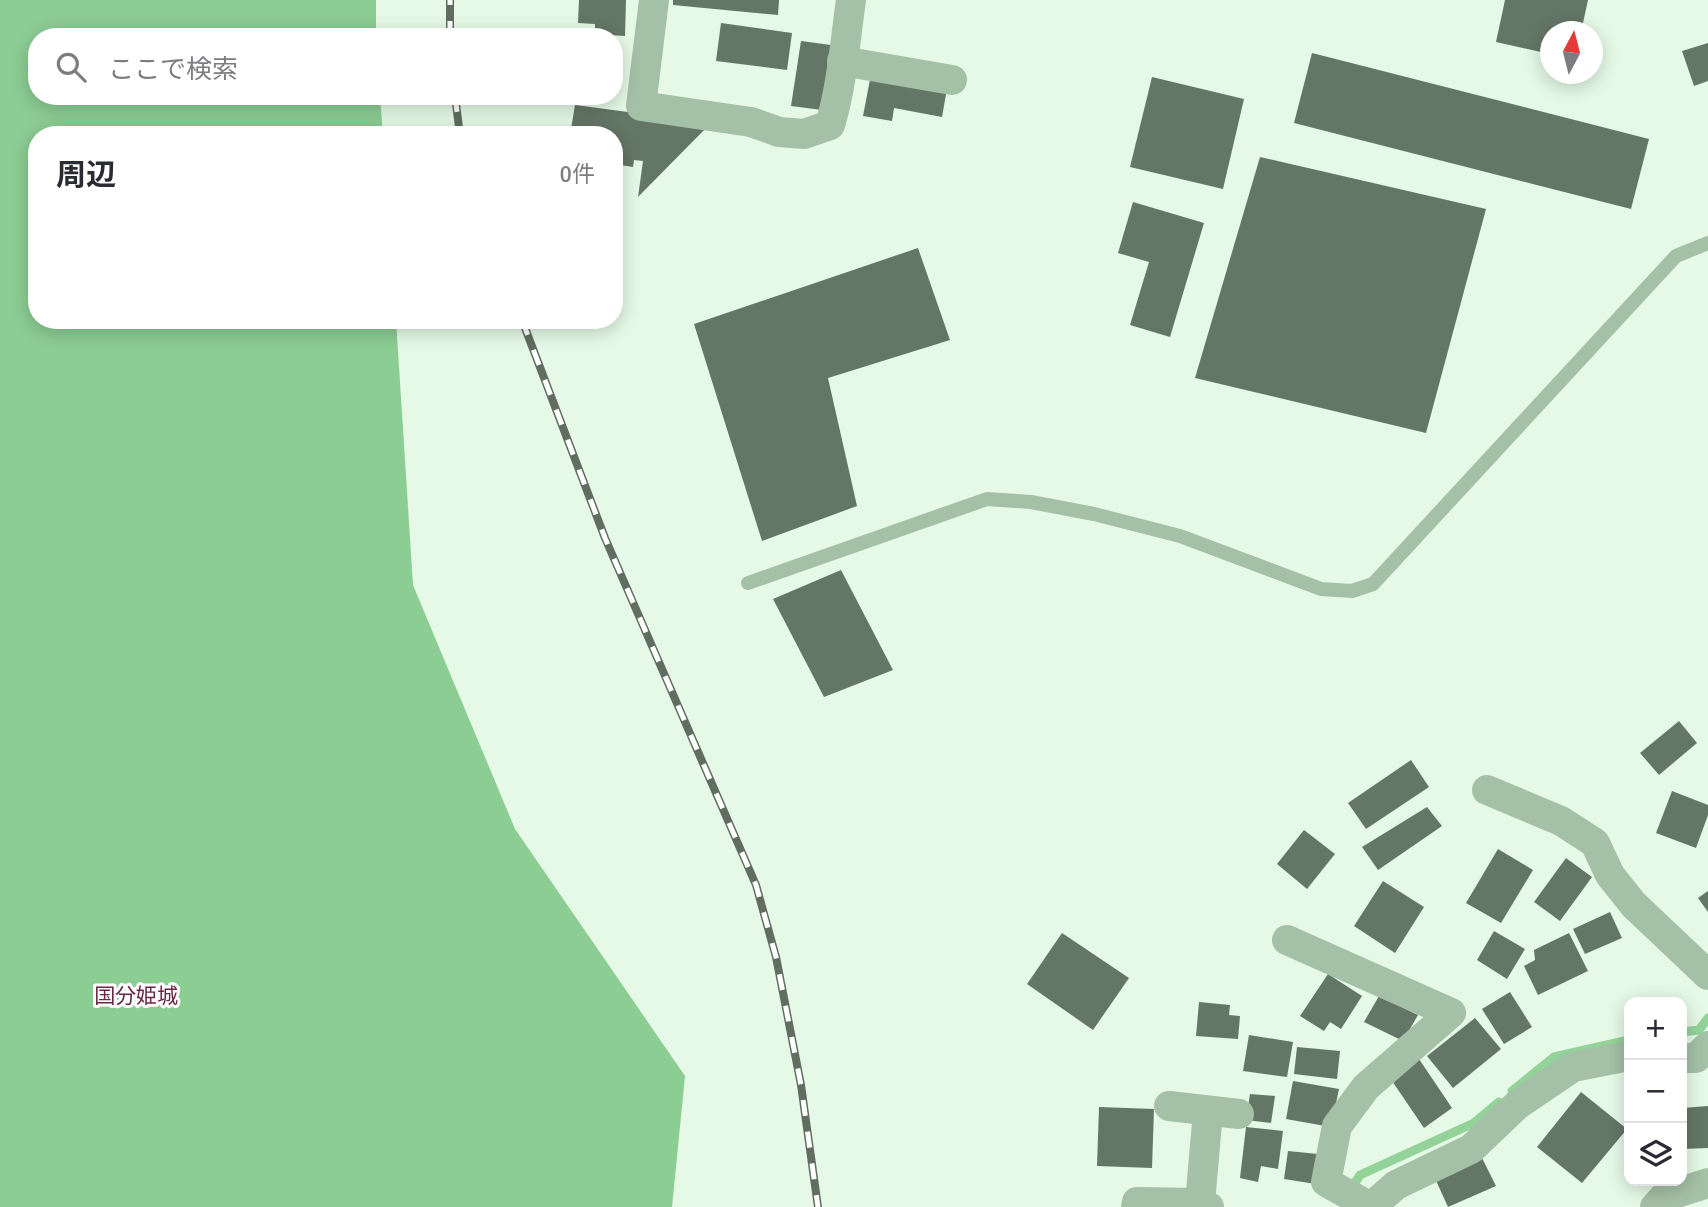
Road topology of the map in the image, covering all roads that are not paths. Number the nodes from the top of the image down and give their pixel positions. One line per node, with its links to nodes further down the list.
1 (654, 0): 3 (street)
2 (851, 0): 3 (street)
3 (842, 61): 4 (street)
4 (952, 80)
5 (1708, 243): 6 (lane)
6 (748, 583)
7 (1487, 790): 9 (street)
8 (1287, 940): 19 (street)
9 (1708, 975)
10 (1708, 1046): 12 (street)
11 (1624, 1057): 19 (street)
12 (1687, 1058)
13 (1169, 1106): 14 (street)
14 (1208, 1111): 15 (street); 17 (street)
15 (1239, 1114)
16 (1708, 1183): 20 (street)
17 (1204, 1205): 18 (street)
18 (1136, 1207)
19 (1371, 1207)
20 (1655, 1207)

